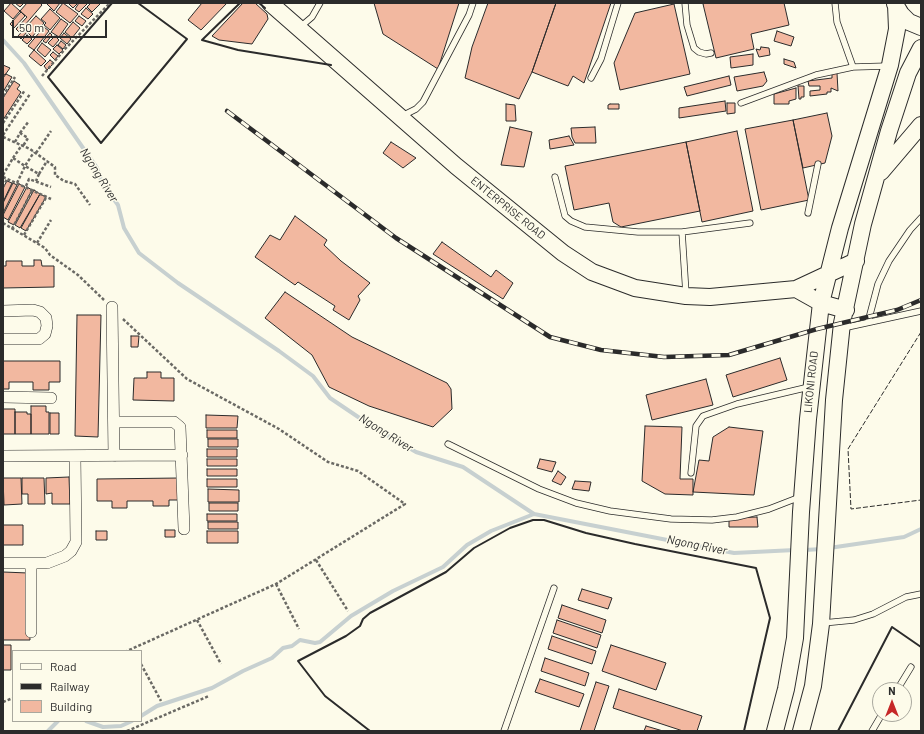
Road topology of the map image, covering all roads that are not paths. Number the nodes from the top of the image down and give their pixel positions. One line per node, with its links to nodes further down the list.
1 (270, 3): 9 (main road, ENTERPRISE ROAD)
2 (320, 3): 9 (lane)
3 (473, 3): 17 (lane)
4 (618, 3): 15 (lane)
5 (685, 3): 12 (lane)
6 (835, 3): 13 (lane)
7 (895, 4): 8 (main road); 10 (main road, LIKONI ROAD)
8 (921, 27)
9 (299, 28): 17 (main road, ENTERPRISE ROAD)
10 (896, 41): 11 (main road); 14 (main road, LIKONI ROAD)
11 (921, 49): 21 (main road)
12 (711, 53)
13 (853, 66): 14 (lane); 16 (lane)
14 (890, 66): 27 (main road, LIKONI ROAD)
15 (591, 78)
16 (741, 103)
17 (400, 117): 29 (main road, ENTERPRISE ROAD)
18 (921, 125): 21 (main road)
19 (818, 164): 22 (lane)
20 (555, 177): 25 (lane)
21 (876, 178): 26 (main road)
22 (808, 213)
23 (921, 218): 35 (lane)
24 (750, 223): 25 (lane)
25 (682, 232): 29 (lane)
26 (856, 261): 27 (main road); 32 (main road)
27 (828, 275): 28 (main road); 30 (main road, LIKONI ROAD)
28 (796, 289): 29 (main road, ENTERPRISE ROAD); 30 (main road)
29 (686, 296)
30 (821, 302): 32 (main road); 38 (main road, LIKONI ROAD)
31 (112, 307): 41 (street)
32 (846, 310): 36 (main road)
33 (3, 311): 37 (street)
34 (921, 311): 35 (lane)
35 (868, 322): 36 (lane)
36 (842, 328): 54 (main road)
37 (3, 339)
38 (811, 387): 47 (lane); 48 (main road, LIKONI ROAD)
39 (3, 397): 40 (street)
40 (51, 398)
41 (114, 422): 43 (street); 46 (street)
42 (448, 444): 48 (lane)
43 (182, 455): 46 (street); 49 (street)
44 (3, 456): 45 (street)
45 (75, 456): 46 (street); 50 (street)
46 (114, 456)
47 (691, 473)
48 (801, 504): 60 (main road, LIKONI ROAD)
49 (184, 529)
50 (31, 562): 51 (street); 55 (street)
51 (3, 563)
52 (554, 588): 59 (lane)
53 (921, 594): 54 (lane)
54 (821, 624): 61 (main road)
55 (31, 632)
56 (911, 667): 57 (lane)
57 (902, 682)
58 (877, 722): 62 (lane)
59 (504, 731)
60 (775, 731)
61 (801, 731)
62 (872, 731)

